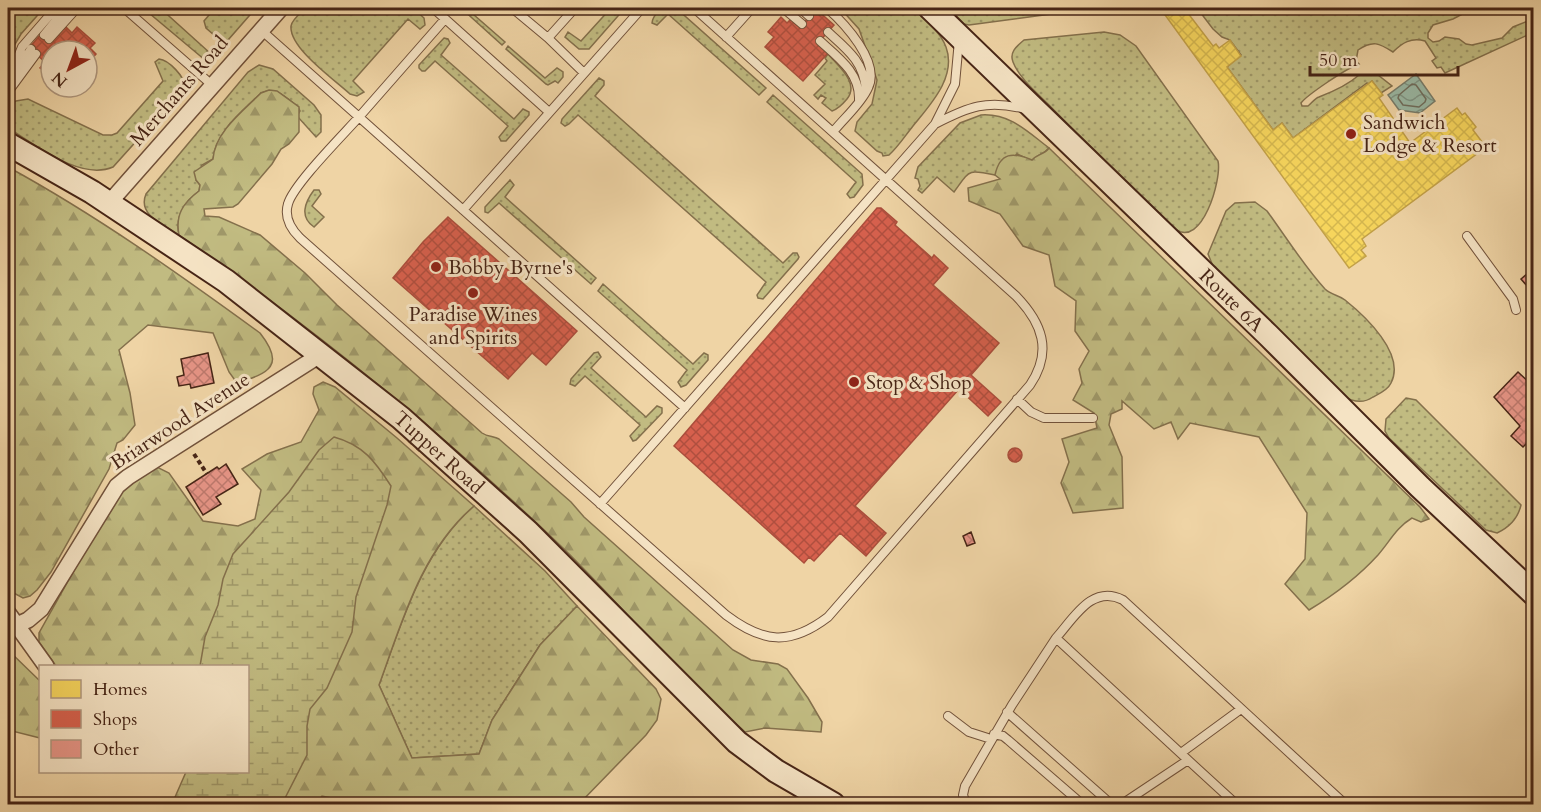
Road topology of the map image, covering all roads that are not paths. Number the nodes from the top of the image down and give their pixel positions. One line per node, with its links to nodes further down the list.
1 (56, 8): 27 (lane)
2 (66, 8): 3 (lane)
3 (77, 8)
4 (124, 8): 28 (lane)
5 (281, 8): 19 (street, Merchants Road)
6 (433, 8): 17 (lane)
7 (513, 8): 23 (lane)
8 (575, 8): 23 (lane)
9 (642, 8): 26 (lane)
10 (693, 8): 22 (lane)
11 (752, 8): 22 (lane)
12 (783, 8): 18 (lane)
13 (800, 8): 16 (lane)
14 (828, 8): 30 (lane)
15 (930, 8): 21 (main road, Route 6A)
16 (809, 16)
17 (445, 19): 32 (lane); 34 (lane)
18 (802, 24)
19 (261, 30): 28 (street, Merchants Road); 34 (lane)
20 (828, 33): 30 (lane)
21 (959, 36): 33 (main road, Route 6A); 35 (lane)
22 (726, 37): 36 (lane)
23 (548, 38): 26 (lane)
24 (820, 41): 31 (lane)
25 (34, 52): 29 (lane)
26 (584, 73): 32 (lane)
27 (8, 82)
28 (212, 86): 39 (street, Merchants Road)
29 (8, 90)
30 (866, 92): 31 (lane)
31 (859, 101): 36 (lane)
32 (549, 112): 40 (lane)
33 (1039, 113): 35 (lane); 48 (main road, Route 6A)
34 (358, 117): 40 (lane); 47 (lane)
35 (935, 124): 38 (lane)
36 (832, 132): 38 (lane)
37 (8, 144): 39 (main road, Tupper Road)
38 (886, 180): 44 (lane); 45 (lane)
39 (109, 203): 43 (main road, Tupper Road)
40 (463, 210): 45 (lane)
41 (1467, 236): 42 (lane)
42 (1516, 310)
43 (320, 355): 49 (street, Briarwood Avenue); 58 (main road, Tupper Road)
44 (1017, 399): 46 (lane); 47 (lane)
45 (685, 408): 47 (lane)
46 (1093, 418)
47 (600, 504)
48 (1533, 594)
49 (12, 619): 51 (street)
50 (1056, 638): 52 (lane); 53 (lane); 56 (lane)
51 (45, 665)
52 (1241, 709): 56 (lane); 64 (lane)
53 (1007, 712): 55 (lane); 61 (lane)
54 (948, 716): 55 (lane)
55 (992, 737): 59 (lane); 60 (lane)
56 (1181, 753): 57 (lane)
57 (1188, 760): 62 (lane); 63 (lane)
58 (833, 804)
59 (966, 804)
60 (1082, 804)
61 (1111, 804)
62 (1122, 804)
63 (1236, 804)
64 (1345, 804)

